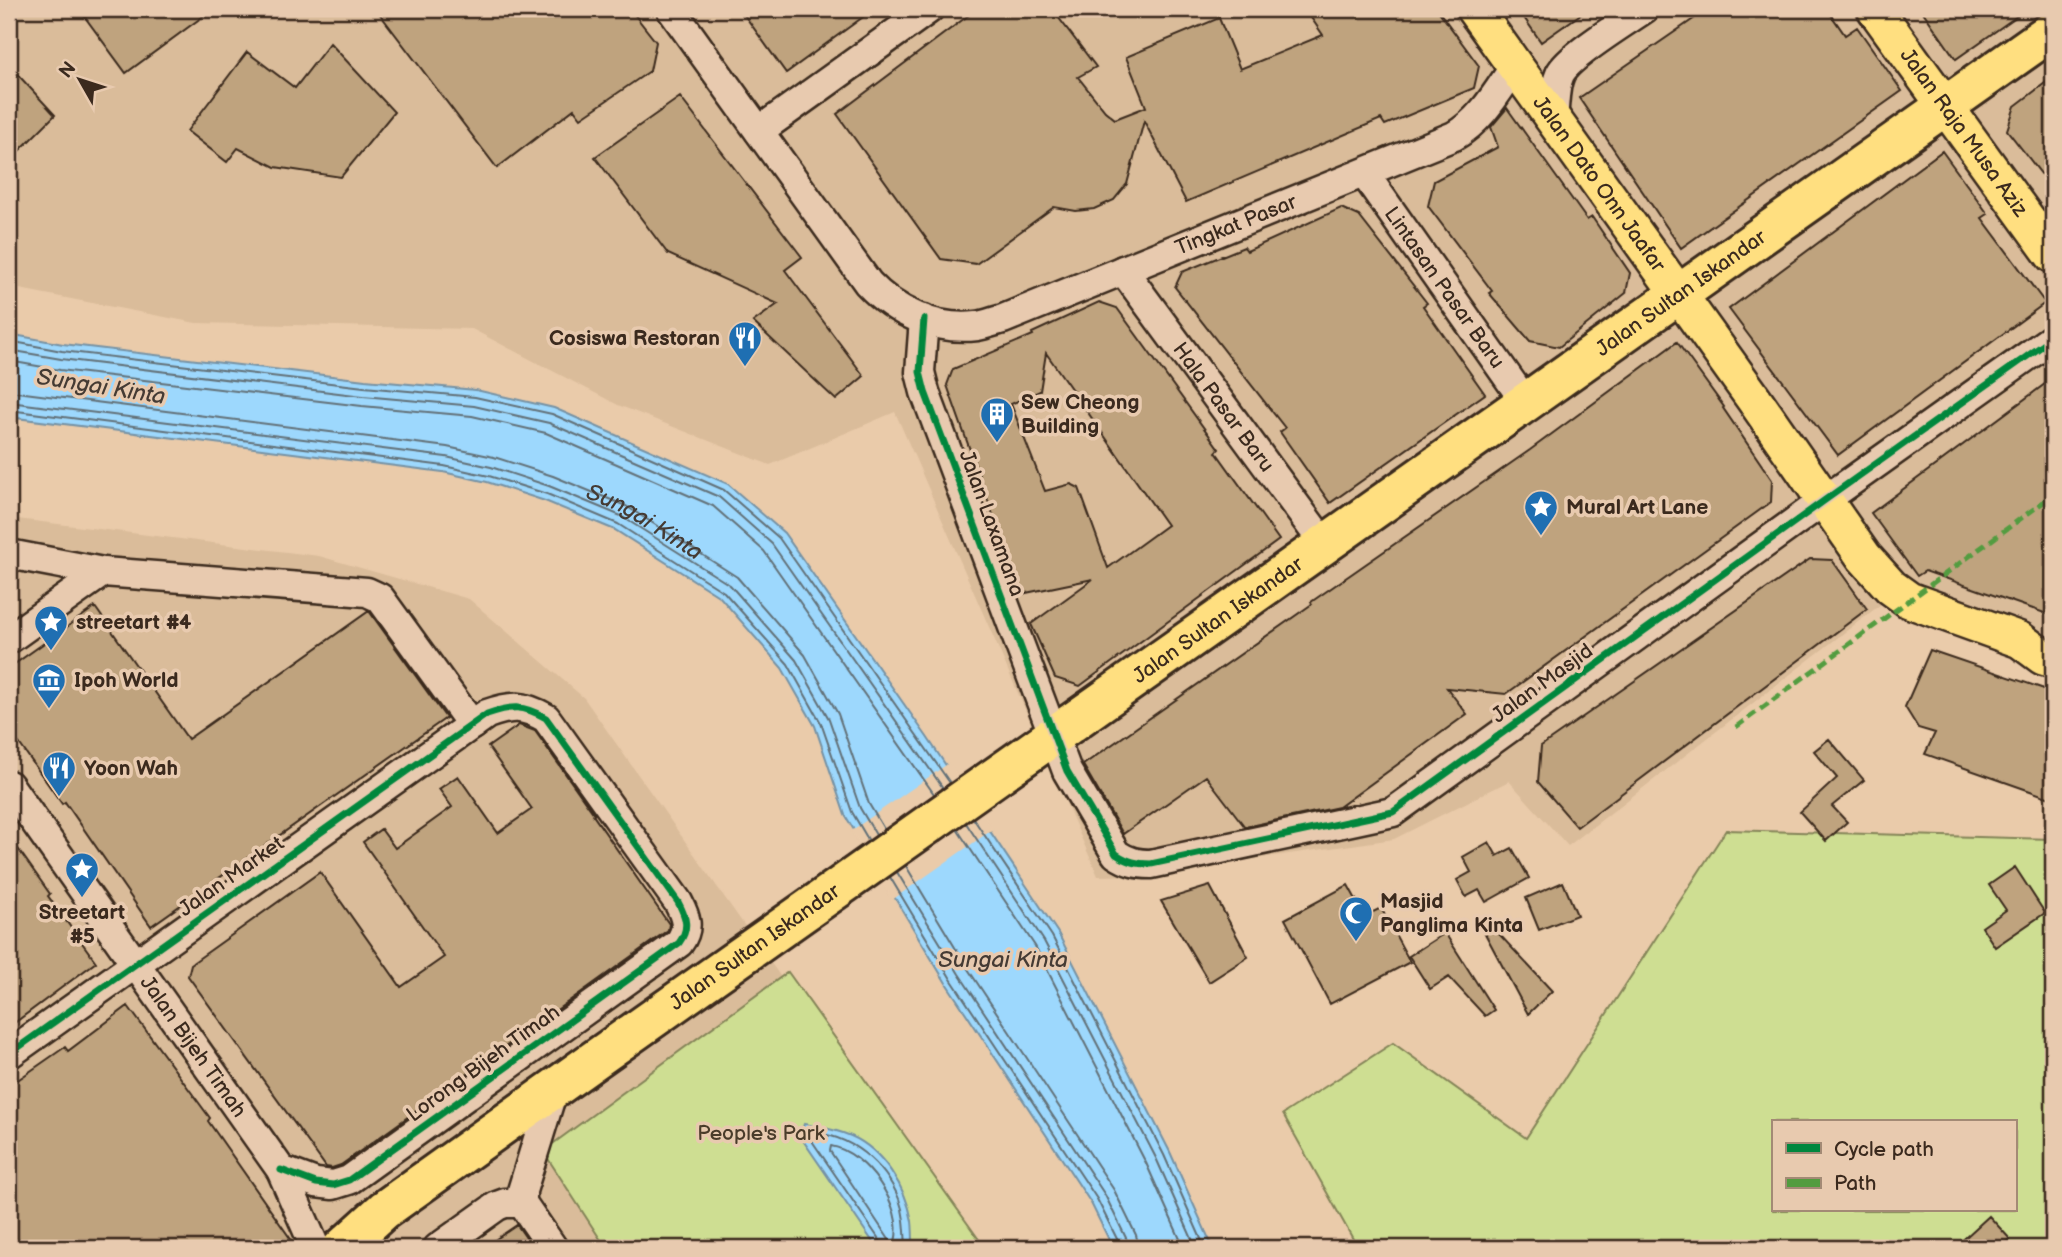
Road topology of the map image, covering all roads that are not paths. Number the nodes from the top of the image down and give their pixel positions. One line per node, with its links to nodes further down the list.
1 (671, 9): 10 (street)
2 (929, 9): 10 (street)
3 (1474, 9): 7 (main road, Jalan Dato Onn Jaafar)
4 (1644, 9): 9 (street)
5 (1875, 9): 8 (main road, Jalan Raja Musa Aziz)
6 (2053, 30): 8 (highway, Jalan Sultan Iskandar)
7 (1515, 66): 9 (main road, Jalan Dato Onn Jaafar); 11 (street, Tingkat Pasar)
8 (1945, 106): 12 (main road, Jalan Raja Musa Aziz); 14 (highway, Jalan Sultan Iskandar)
9 (1553, 118): 14 (main road, Jalan Dato Onn Jaafar)
10 (760, 131): 15 (street)
11 (1364, 173): 13 (street, Tingkat Pasar); 17 (street, Lintasan Pasar Baru)
12 (2053, 255)
13 (1123, 270): 15 (street, Tingkat Pasar); 19 (street, Hala Pasar Baru)
14 (1678, 295): 17 (highway, Jalan Sultan Iskandar); 18 (main road, Jalan Dato Onn Jaafar)
15 (924, 320): 26 (street, Jalan Laxamana)
16 (2053, 338): 18 (street, Jalan Masjid)
17 (1526, 403): 19 (highway, Jalan Sultan Iskandar)
18 (1825, 500): 22 (main road, Jalan Dato Onn Jaafar); 26 (street, Jalan Masjid)
19 (1325, 545): 26 (highway, Jalan Sultan Iskandar)
20 (9, 554): 21 (street)
21 (103, 572): 23 (street); 25 (street)
22 (2037, 638): 24 (main road, Jalan Dato Onn Jaafar)
23 (9, 639)
24 (2053, 660)
25 (472, 725): 28 (street, Jalan Market); 29 (street, Jalan Market)
26 (1044, 741): 31 (highway, Jalan Sultan Iskandar)
27 (9, 785): 29 (street, Jalan Bijeh Timah)
28 (687, 926): 32 (street, Lorong Bijeh Timah)
29 (136, 966): 30 (street, Jalan Market); 32 (street, Jalan Bijeh Timah)
30 (9, 1055)
31 (553, 1090): 33 (street); 34 (highway, Jalan Sultan Iskandar)
32 (281, 1170): 35 (street, Jalan Bijeh Timah)
33 (523, 1203): 37 (street); 38 (street)
34 (384, 1210): 35 (highway, Jalan Sultan Iskandar); 36 (street)
35 (324, 1248)
36 (369, 1248)
37 (438, 1248)
38 (554, 1248)

